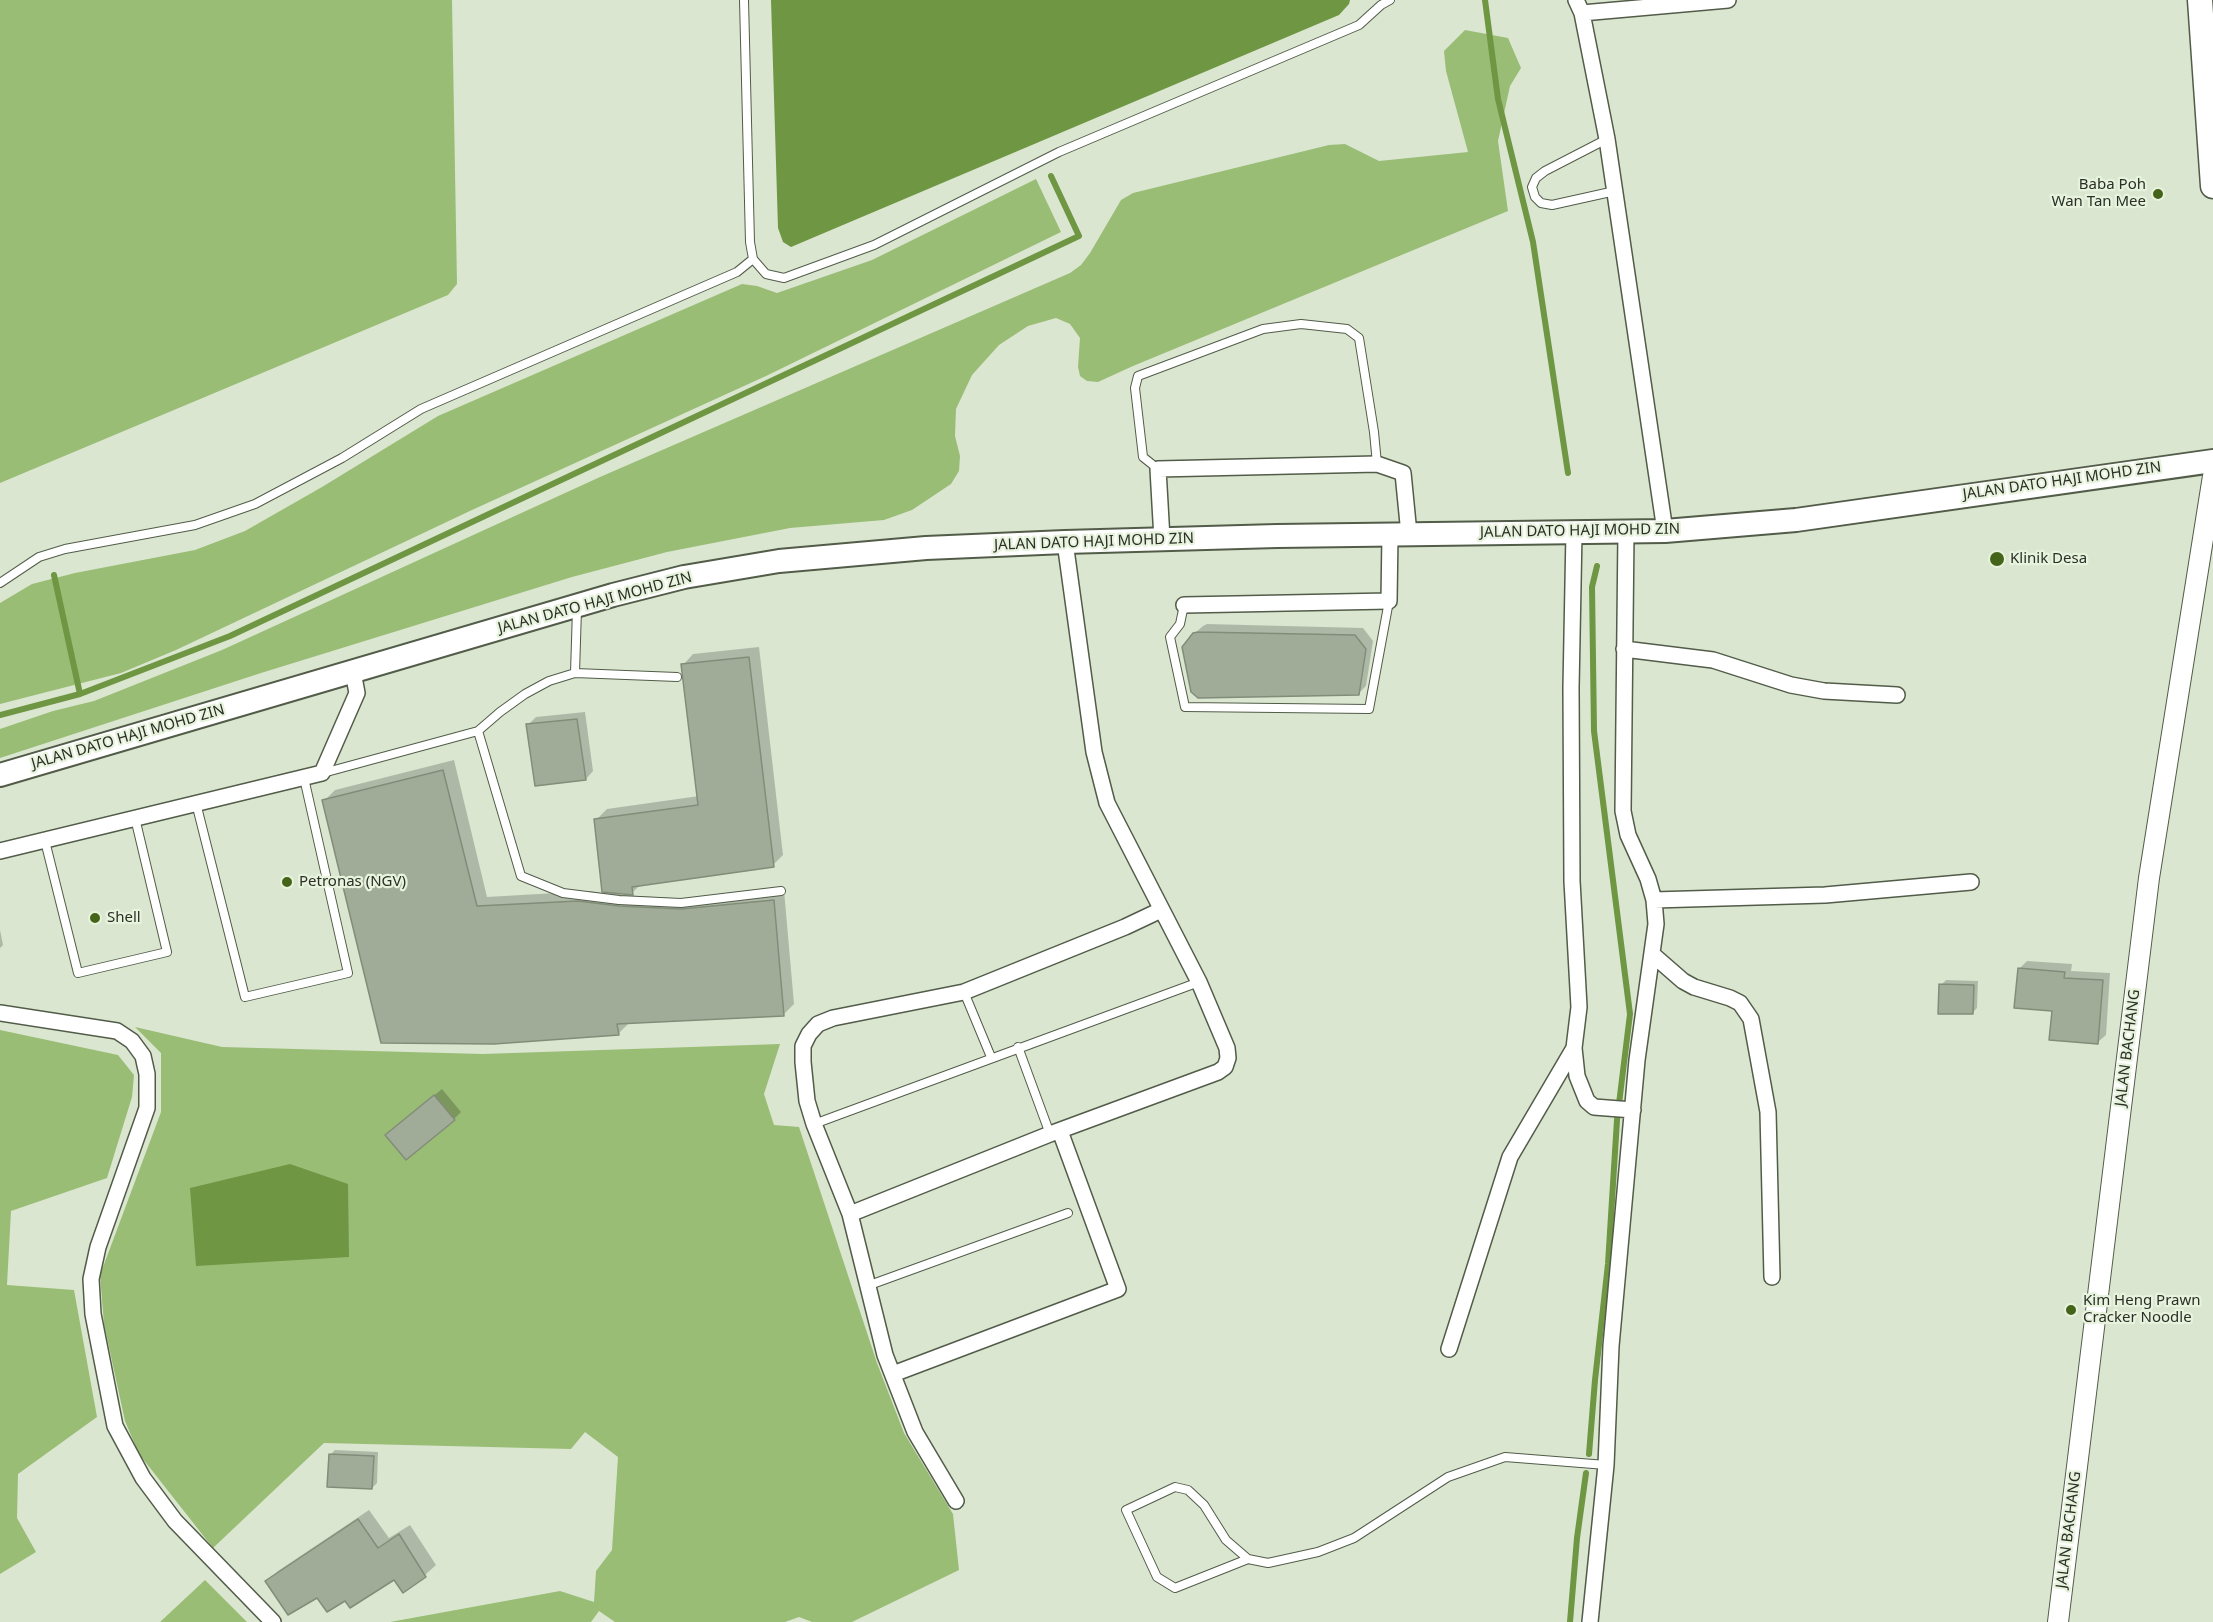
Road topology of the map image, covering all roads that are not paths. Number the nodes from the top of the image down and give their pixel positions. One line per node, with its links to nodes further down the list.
1 (744, 0): 11 (lane)
2 (1390, 0): 5 (lane)
3 (1728, 0): 6 (street)
4 (2200, 0): 7 (main road)
5 (1380, 2): 11 (lane)
6 (1579, 6): 8 (street)
7 (2208, 39): 9 (main road)
8 (1607, 139): 10 (street); 10 (lane)
9 (2213, 186)
10 (1615, 191): 17 (street)
11 (753, 259): 22 (lane)
12 (2213, 461): 17 (main road, JALAN DATO HAJI MOHD ZIN)
13 (1377, 464): 14 (street); 14 (lane); 19 (street)
14 (1158, 469): 20 (street)
15 (2213, 476): 64 (street, JALAN BACHANG)
16 (1626, 531): 17 (main road, JALAN DATO HAJI MOHD ZIN); 18 (main road, JALAN DATO HAJI MOHD ZIN); 26 (street)
17 (1665, 531)
18 (1574, 532): 19 (main road, JALAN DATO HAJI MOHD ZIN); 48 (street)
19 (1399, 535): 20 (main road, JALAN DATO HAJI MOHD ZIN); 23 (street)
20 (1162, 539): 21 (main road, JALAN DATO HAJI MOHD ZIN)
21 (1065, 542): 24 (main road, JALAN DATO HAJI MOHD ZIN); 42 (street)
22 (0, 583)
23 (1389, 601): 25 (street); 25 (lane)
24 (577, 605): 27 (main road, JALAN DATO HAJI MOHD ZIN); 28 (lane)
25 (1184, 605)
26 (1624, 649): 30 (street); 41 (street)
27 (353, 672): 32 (street); 33 (main road, JALAN DATO HAJI MOHD ZIN)
28 (575, 673): 29 (lane); 31 (lane)
29 (677, 677)
30 (1897, 695)
31 (478, 731): 32 (lane); 40 (lane)
32 (322, 773): 34 (street)
33 (0, 775)
34 (304, 778): 35 (street); 35 (lane)
35 (196, 803): 36 (street)
36 (135, 818): 37 (street); 37 (lane)
37 (45, 841): 38 (street)
38 (0, 851)
39 (1971, 882): 41 (street)
40 (781, 891)
41 (1654, 900): 43 (street)
42 (1161, 910): 44 (street); 45 (street)
43 (1652, 954): 50 (street); 55 (street)
44 (1198, 982): 47 (lane); 52 (street)
45 (964, 992): 49 (lane); 51 (street)
46 (0, 1013): 62 (street)
47 (1018, 1047): 49 (lane); 52 (lane)
48 (1574, 1048): 50 (street); 57 (street)
49 (992, 1057): 51 (lane)
50 (1630, 1110): 59 (street)
51 (814, 1124): 54 (street)
52 (1055, 1132): 54 (street); 58 (street)
53 (1068, 1213): 56 (lane)
54 (850, 1214): 56 (street)
55 (1772, 1276)
56 (867, 1286): 58 (street)
57 (1449, 1349)
58 (893, 1374): 60 (street)
59 (1606, 1465): 61 (lane); 63 (street)
60 (956, 1501)
61 (1248, 1559): 61 (lane)
62 (273, 1622)
63 (1590, 1622)
64 (2058, 1622)

